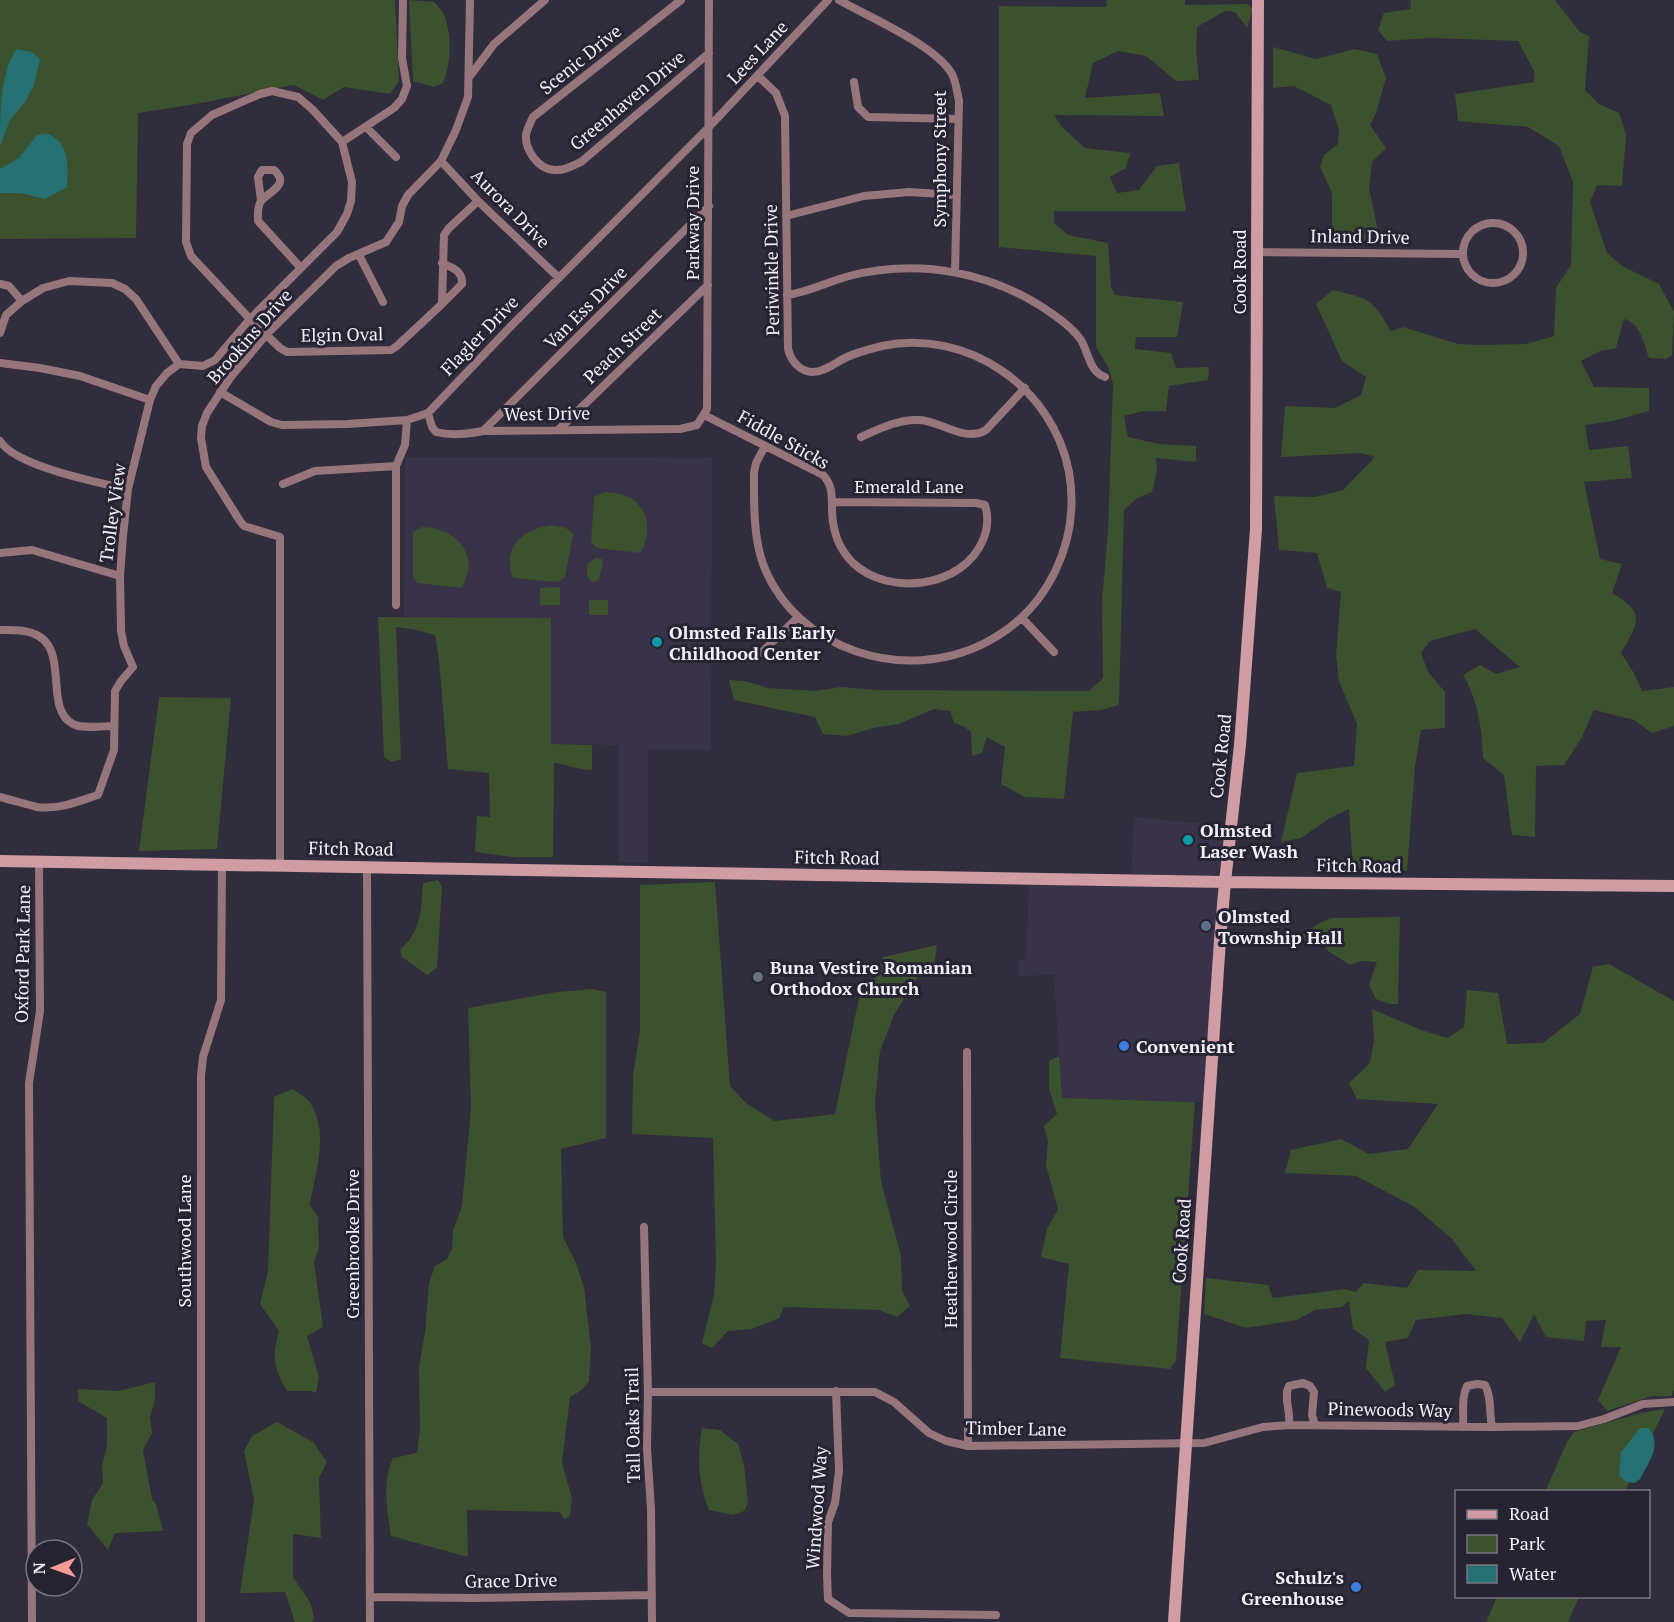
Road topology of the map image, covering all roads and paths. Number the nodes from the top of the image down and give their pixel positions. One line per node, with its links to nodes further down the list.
1 (403, 0): 14 (street)
2 (470, 0): 10 (street, Brookins Drive)
3 (545, 0): 10 (street)
4 (681, 0): 17 (street, Scenic Drive)
5 (709, 0): 9 (street, Parkway Drive)
6 (828, 0): 11 (street, Lees Lane)
7 (840, 0): 13 (street, Symphony Street)
8 (1258, 0): 25 (street, Cook Road)
9 (709, 53): 15 (street, Parkway Drive); 17 (street, Greenhaven Drive)
10 (470, 76): 19 (street, Brookins Drive)
11 (758, 76): 15 (street, Lees Lane); 24 (street, Periwinkle Drive)
12 (854, 82): 13 (street)
13 (958, 119): 20 (street, Symphony Street)
14 (366, 127): 16 (street); 18 (street)
15 (709, 127): 23 (street, Parkway Drive); 31 (street, Flagler Drive)
16 (342, 142): 29 (street); 39 (street)
17 (532, 156)
18 (396, 157)
19 (441, 161): 22 (street, Aurora Drive); 27 (street, Brookins Drive)
20 (957, 195): 24 (street); 30 (street, Symphony Street)
21 (261, 201): 29 (street)
22 (478, 201): 28 (street); 31 (street, Aurora Drive)
23 (709, 206): 33 (street, Parkway Drive); 52 (street, Van Ess Drive)
24 (786, 216): 34 (street, Periwinkle Drive)
25 (1257, 252): 26 (street, Inland Drive); 76 (street, Cook Road)
26 (1462, 254): 26 (street)
27 (359, 255): 36 (street); 41 (street, Brookins Drive)
28 (442, 263): 37 (street); 37 (street, Elgin Oval)
29 (301, 268): 39 (street)
30 (955, 272): 34 (street); 44 (street)
31 (559, 278): 48 (street, Flagler Drive)
32 (0, 284): 35 (street)
33 (708, 285): 49 (street, Parkway Drive); 51 (street, Peach Street)
34 (787, 295): 45 (street, Periwinkle Drive)
35 (22, 301): 38 (street); 43 (street)
36 (383, 302)
37 (442, 304): 41 (street, Elgin Oval)
38 (3, 312): 40 (street)
39 (250, 319): 41 (street, Elgin Oval); 43 (street)
40 (0, 333)
41 (266, 335): 46 (street, Brookins Drive)
42 (0, 363): 47 (street)
43 (179, 364): 47 (street, Trolley View)
44 (1105, 377)
45 (1025, 388): 53 (street); 65 (street, Periwinkle Drive)
46 (220, 392): 50 (street); 74 (street, Brookins Drive)
47 (150, 400): 58 (street, Trolley View)
48 (428, 413): 50 (street); 52 (street, West Drive)
49 (704, 415): 51 (street, West Drive); 55 (street, Fiddle Sticks)
50 (407, 420): 56 (street)
51 (559, 429): 52 (street, West Drive)
52 (483, 431)
53 (861, 437)
54 (0, 441): 58 (street)
55 (765, 446): 59 (street, Fiddle Sticks); 64 (street, Periwinkle Drive)
56 (396, 466): 57 (street); 63 (street)
57 (283, 484)
58 (128, 489): 62 (street, Trolley View)
59 (832, 502): 60 (street, Emerald Lane); 60 (street, Fiddle Sticks)
60 (985, 505)
61 (0, 553): 62 (street)
62 (120, 576): 69 (street, Trolley View)
63 (396, 605)
64 (798, 617): 65 (street, Periwinkle Drive); 68 (street)
65 (1022, 618): 67 (street)
66 (0, 630): 69 (street)
67 (1054, 652)
68 (761, 653)
69 (114, 726): 70 (street)
70 (0, 797)
71 (0, 861): 72 (street, Fitch Road)
72 (39, 862): 73 (street, Fitch Road); 92 (street, Oxford Park Lane)
73 (222, 864): 74 (street, Fitch Road); 93 (street, Southwood Lane)
74 (280, 865): 75 (street, Fitch Road)
75 (368, 866): 76 (street, Fitch Road); 90 (street, Greenbrooke Drive)
76 (1224, 882): 77 (street, Fitch Road); 87 (street, Cook Road)
77 (1674, 886)
78 (967, 1052): 88 (street, Heatherwood Circle)
79 (644, 1227): 81 (street, Tall Oaks Trail)
80 (836, 1391): 81 (street, Timber Lane); 88 (street, Timber Lane); 91 (street, Windwood Way)
81 (648, 1392): 89 (street, Tall Oaks Trail)
82 (1674, 1402): 86 (street, Pinewoods Way)
83 (1289, 1425): 84 (street, Pinewoods Way); 84 (street, Pinewoods Way); 87 (street, Pinewoods Way)
84 (1315, 1425): 85 (street, Pinewoods Way)
85 (1463, 1427): 86 (street, Pinewoods Way); 86 (street, Pinewoods Way)
86 (1492, 1427)
87 (1185, 1444): 88 (street, Timber Lane); 96 (street, Cook Road)
88 (968, 1446)
89 (652, 1595): 90 (street, Grace Drive); 95 (street, Tall Oaks Trail)
90 (370, 1597): 94 (street, Greenbrooke Drive)
91 (996, 1615)
92 (32, 1622)
93 (201, 1622)
94 (370, 1622)
95 (652, 1622)
96 (1174, 1622)

